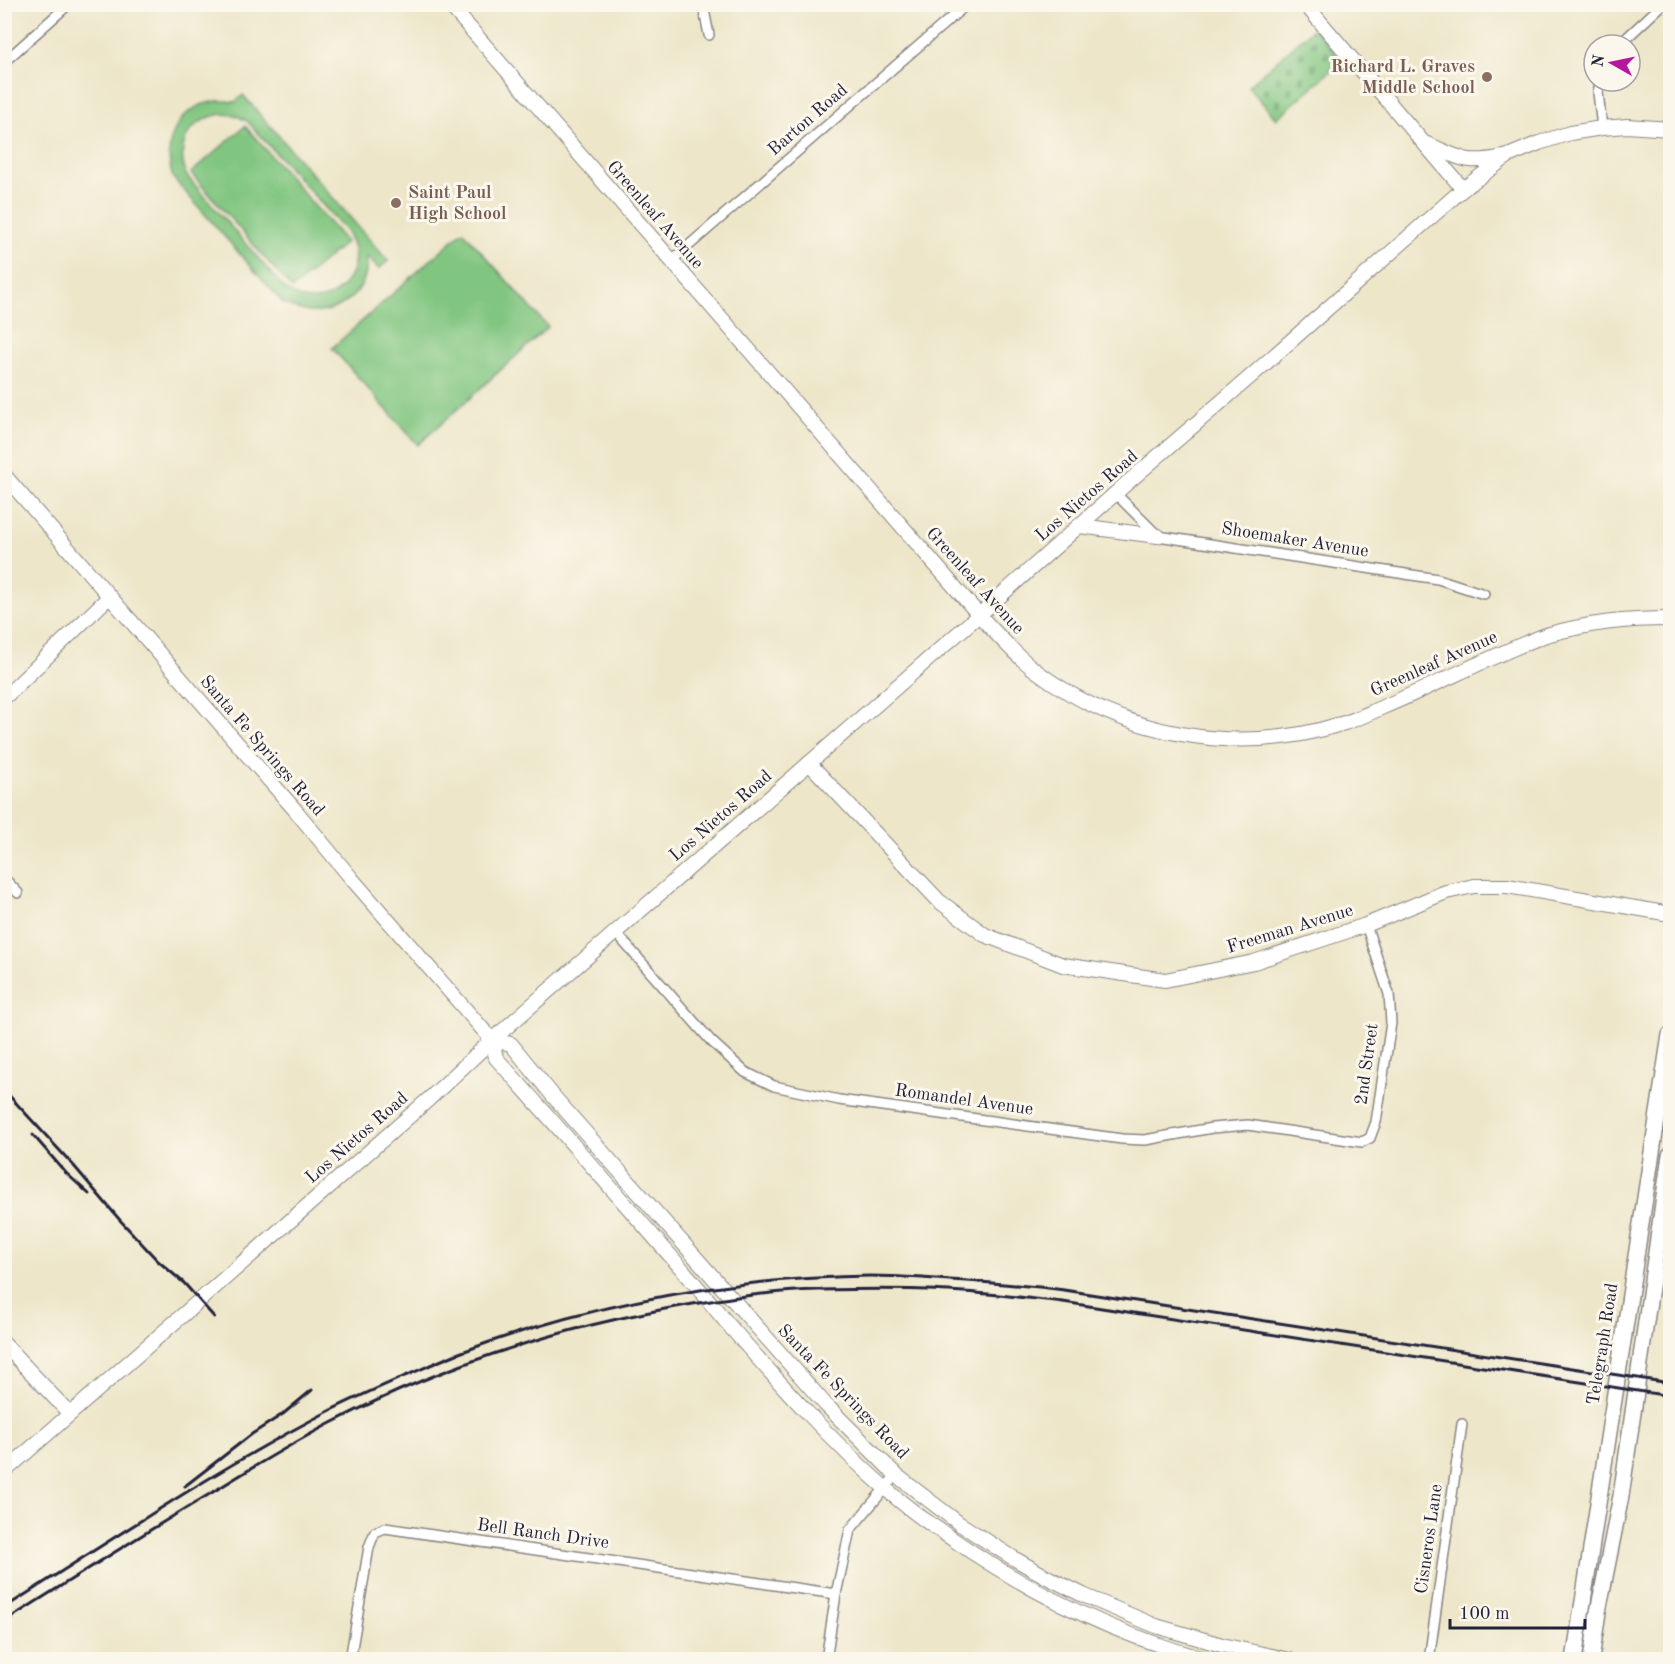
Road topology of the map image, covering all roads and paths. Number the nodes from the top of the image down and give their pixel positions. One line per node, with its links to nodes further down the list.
1 (69, 4): 10 (street)
2 (449, 4): 17 (main road, Greenleaf Avenue)
3 (680, 4): 7 (street)
4 (967, 4): 17 (street, Barton Road)
5 (1305, 4): 14 (main road)
6 (1662, 4): 8 (street)
7 (705, 5): 9 (street)
8 (1632, 33)
9 (709, 35)
10 (4, 62)
11 (1598, 93): 12 (street)
12 (1602, 128): 13 (main road); 15 (main road)
13 (1671, 129)
14 (1423, 142): 15 (main road); 16 (main road)
15 (1508, 156): 16 (main road, Los Nietos Road)
16 (1463, 189): 19 (main road, Los Nietos Road)
17 (671, 261): 24 (main road, Greenleaf Avenue)
18 (4, 475): 23 (main road, Santa Fe Springs Road)
19 (1115, 494): 20 (main road, Los Nietos Road); 21 (street)
20 (1079, 526): 21 (main road); 24 (main road, Los Nietos Road)
21 (1158, 536): 22 (street, Shoemaker Avenue)
22 (1484, 594)
23 (109, 597): 26 (main road); 34 (main road, Santa Fe Springs Road)
24 (979, 615): 25 (main road, Greenleaf Avenue); 27 (main road, Los Nietos Road)
25 (1671, 619)
26 (4, 698)
27 (809, 763): 31 (main road, Freeman Avenue); 32 (main road, Los Nietos Road)
28 (4, 878): 29 (street)
29 (18, 893)
30 (1671, 914): 31 (main road, Freeman Avenue)
31 (1366, 925): 36 (street, 2nd Street)
32 (615, 932): 34 (main road, Los Nietos Road); 36 (street, Romandel Avenue)
33 (1671, 1035): 51 (main road, Telegraph Road)
34 (492, 1040): 35 (main road, Santa Fe Springs Road); 37 (main road, Santa Fe Springs Road); 40 (main road, Los Nietos Road)
35 (588, 1137): 37 (main road); 43 (main road, Santa Fe Springs Road)
36 (1370, 1138)
37 (575, 1147): 44 (main road, Santa Fe Springs Road)
38 (1671, 1155): 52 (main road)
39 (4, 1344): 40 (main road)
40 (70, 1414): 42 (main road, Los Nietos Road)
41 (1462, 1424): 50 (street, Cisneros Lane)
42 (4, 1472)
43 (896, 1475): 44 (street); 49 (main road, Santa Fe Springs Road)
44 (886, 1489): 45 (street); 48 (main road, Santa Fe Springs Road)
45 (836, 1594): 46 (street, Bell Ranch Drive); 47 (street)
46 (350, 1659)
47 (826, 1659)
48 (1208, 1659)
49 (1290, 1659)
50 (1429, 1659)
51 (1574, 1659)
52 (1591, 1659)

